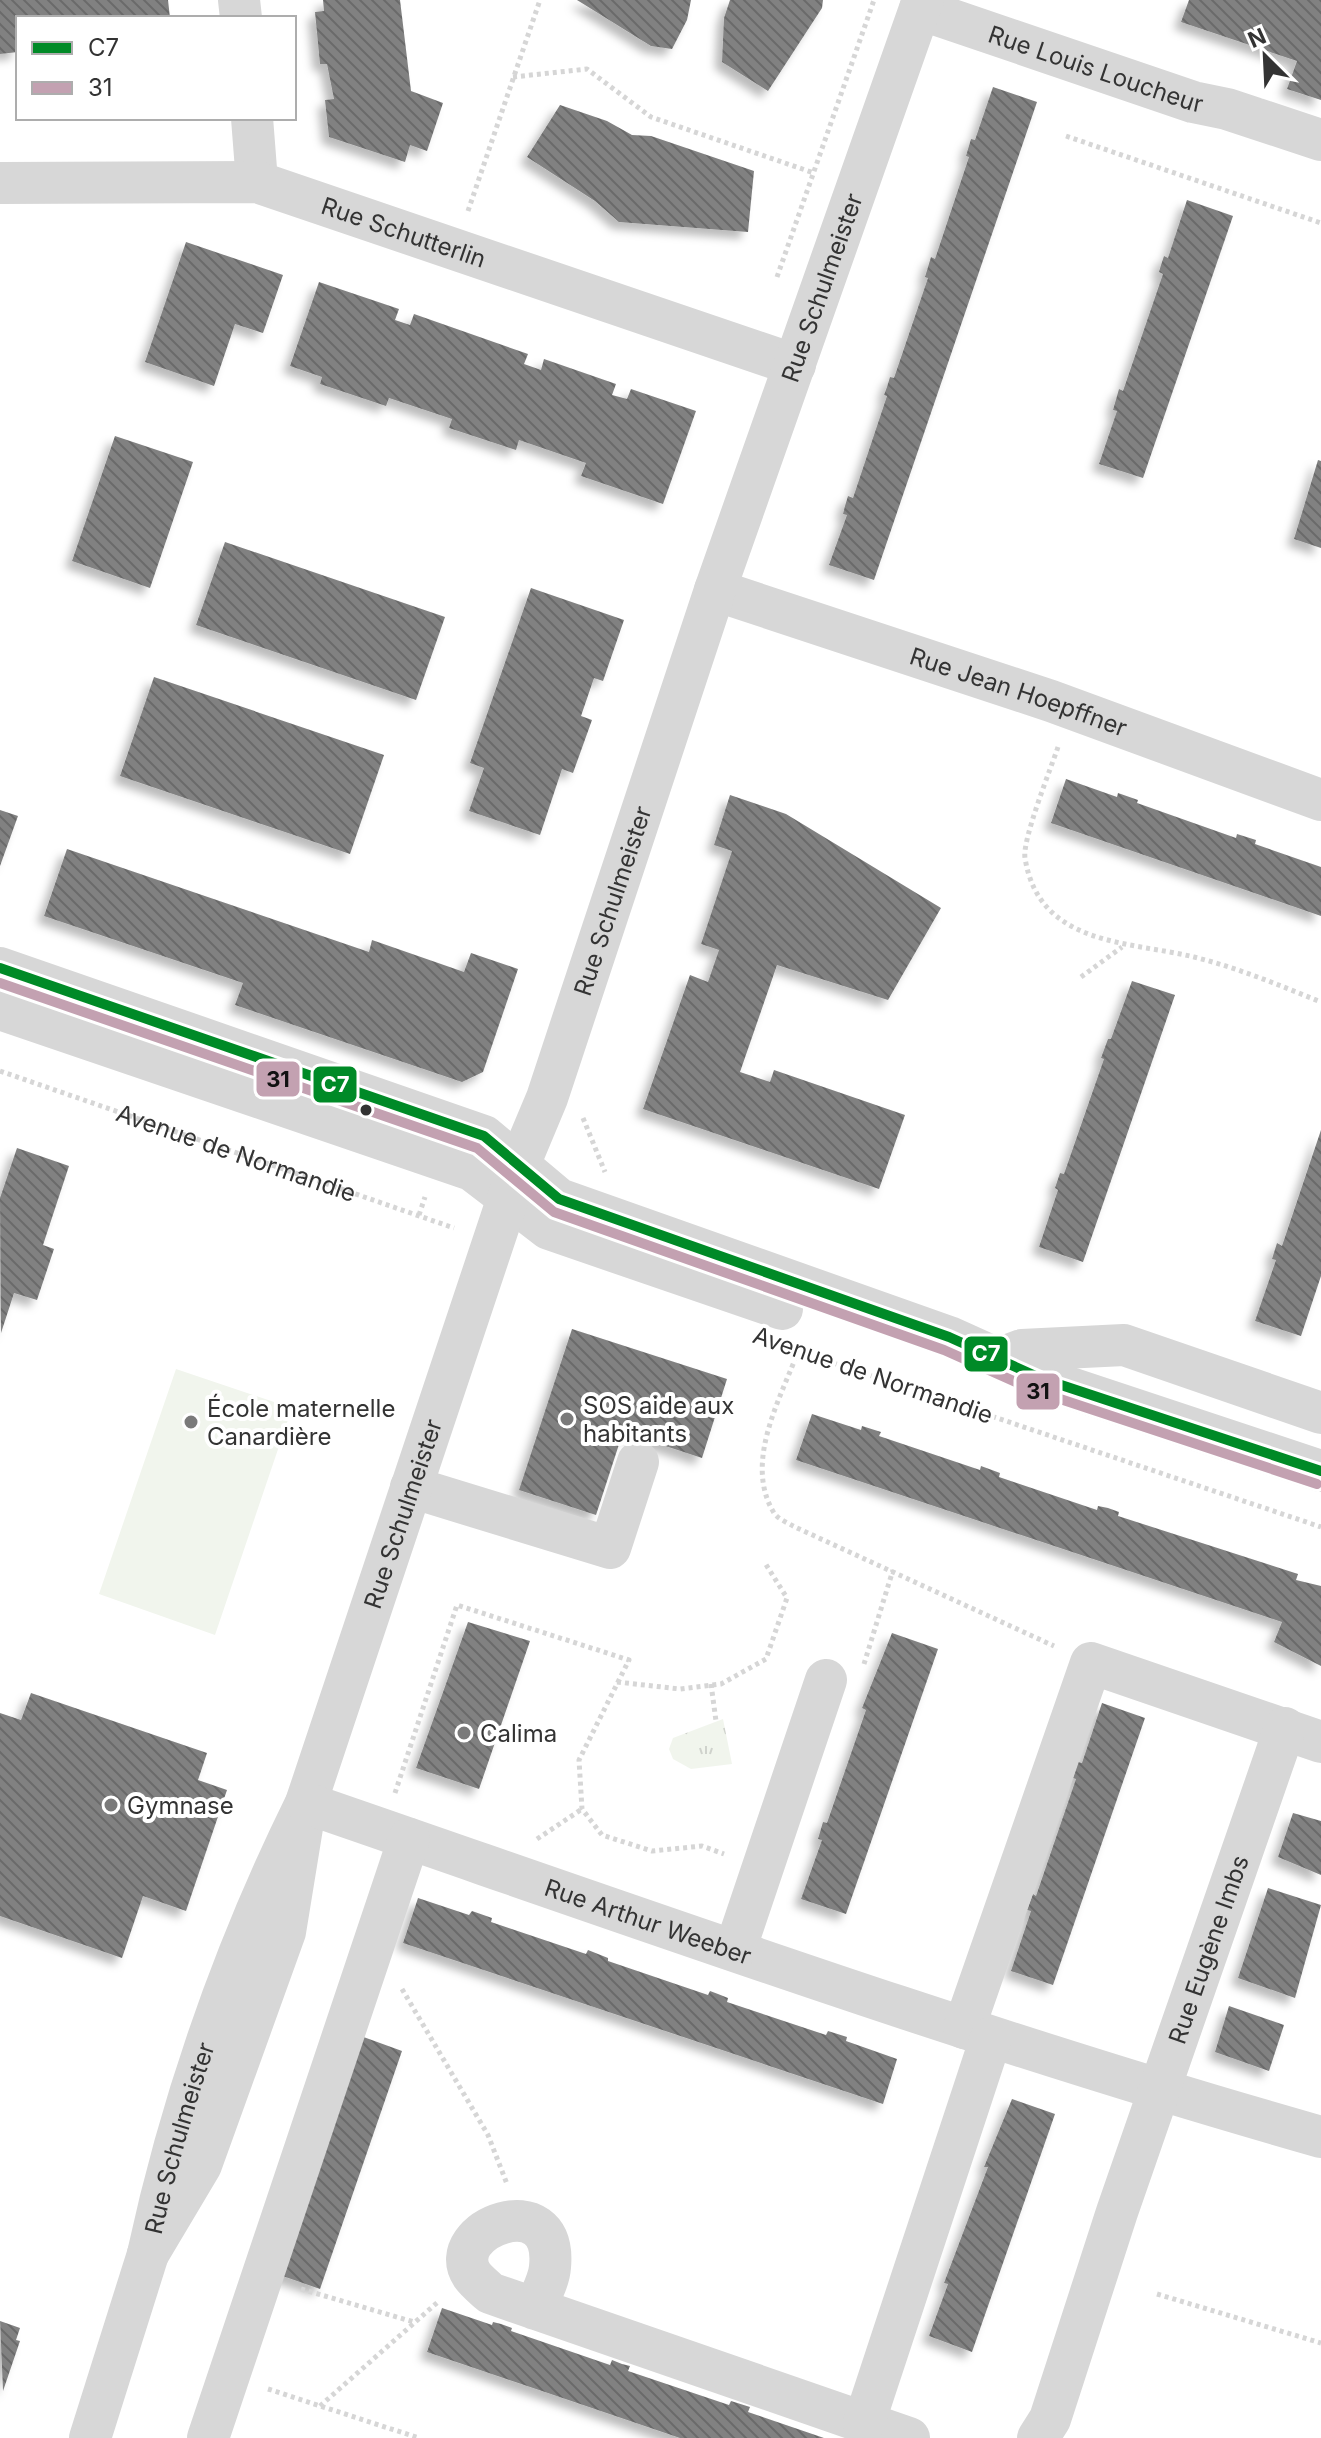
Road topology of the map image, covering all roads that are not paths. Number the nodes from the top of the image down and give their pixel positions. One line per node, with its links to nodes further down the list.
1 (921, 4): 3 (street, Rue Louis Loucheur); 6 (street, Rue Schulmeister)
2 (252, 120): 4 (street)
3 (1321, 140)
4 (257, 182): 5 (street, Rue Schutterlin); 6 (street, Rue Schutterlin)
5 (0, 183)
6 (795, 365): 7 (street, Rue Schulmeister)
7 (715, 590): 8 (street, Rue Jean Hoepffner); 11 (street, Rue Schulmeister)
8 (1321, 800)
9 (0, 968): 11 (street, Avenue de Normandie)
10 (0, 1009): 11 (street, Avenue de Normandie)
11 (513, 1181): 12 (street, Avenue de Normandie); 16 (street, Rue Schulmeister); 17 (street, Avenue de Normandie)
12 (998, 1359): 13 (street); 15 (street, Avenue de Normandie)
13 (1321, 1413)
14 (638, 1462): 16 (street)
15 (1321, 1471)
16 (411, 1487): 20 (street, Rue Schulmeister)
17 (1321, 1493)
18 (826, 1680): 22 (street)
19 (1303, 1735): 23 (street, Rue Eugène Imbs); 24 (street, Rue Eugène Imbs)
20 (306, 1803): 21 (street, Rue Arthur Weeber); 28 (street, Rue Schulmeister)
21 (409, 1839): 22 (street, Rue Arthur Weeber); 29 (street)
22 (735, 1950): 23 (street, Rue Arthur Weeber)
23 (977, 2033): 24 (street, Rue Arthur Weeber); 27 (street)
24 (1159, 2091): 25 (street, Rue Arthur Weeber); 31 (street, Rue Eugène Imbs)
25 (1321, 2137)
26 (535, 2309): 26 (street); 27 (street)
27 (864, 2423): 30 (street)
28 (90, 2438)
29 (208, 2438)
30 (909, 2438)
31 (1038, 2438)

